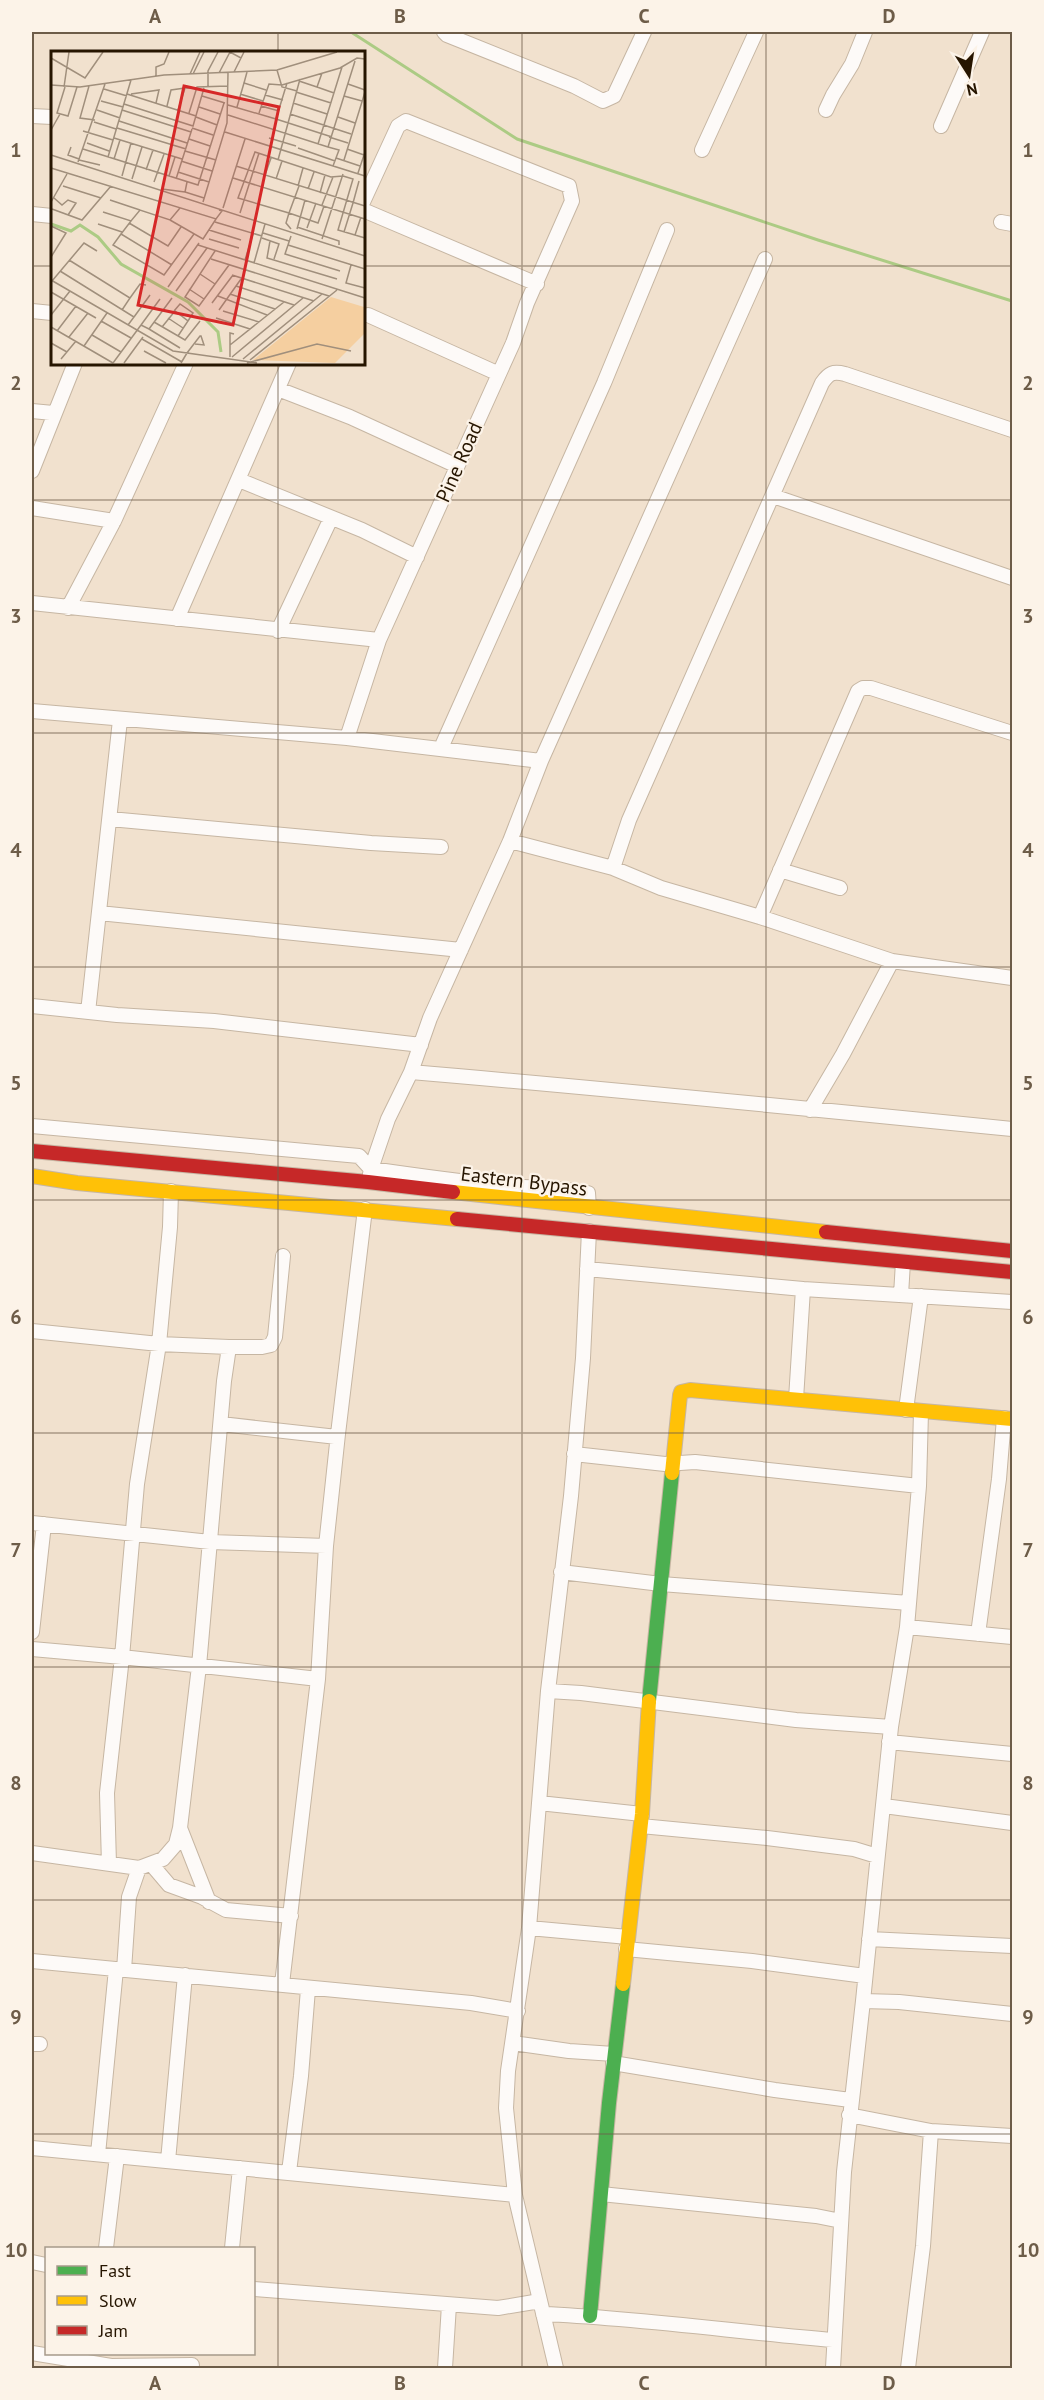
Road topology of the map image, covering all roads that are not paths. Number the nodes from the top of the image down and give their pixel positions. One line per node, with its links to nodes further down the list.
1 (444, 32): 2 (street)
2 (644, 32)
3 (756, 32): 10 (street)
4 (865, 32): 6 (street)
5 (982, 32): 9 (street)
6 (826, 110)
7 (32, 116): 8 (street)
8 (51, 117)
9 (941, 126)
10 (702, 150)
11 (364, 200): 17 (street, Pine Road)
12 (364, 210): 17 (street)
13 (32, 214): 14 (street)
14 (51, 216)
15 (667, 230): 47 (street)
16 (765, 259): 48 (street)
17 (537, 284): 24 (street, Pine Road)
18 (32, 311): 19 (street)
19 (51, 313)
20 (368, 315): 24 (street)
21 (75, 364): 27 (street)
22 (186, 364): 35 (street)
23 (289, 364): 25 (street)
24 (499, 374): 29 (street, Pine Road)
25 (278, 389): 29 (street); 31 (street)
26 (32, 411): 27 (street)
27 (53, 413): 30 (street)
28 (1012, 430): 32 (street)
29 (457, 466): 36 (street, Pine Road)
30 (32, 471)
31 (239, 480): 34 (street); 40 (street)
32 (773, 496): 37 (street); 52 (street)
33 (32, 508): 35 (street)
34 (332, 518): 36 (street); 41 (street)
35 (114, 521): 39 (street)
36 (417, 557): 42 (street, Pine Road)
37 (1012, 578)
38 (32, 603): 39 (street)
39 (68, 608): 40 (street)
40 (177, 619): 41 (street)
41 (278, 631): 42 (street)
42 (378, 640): 46 (street, Pine Road)
43 (32, 711): 44 (street)
44 (120, 720): 46 (street); 49 (street)
45 (1012, 733): 53 (street)
46 (347, 738): 47 (street)
47 (441, 748): 48 (street)
48 (541, 761): 50 (street)
49 (110, 819): 51 (street); 55 (street)
50 (510, 841): 52 (street); 57 (street)
51 (441, 847)
52 (613, 868): 56 (street)
53 (780, 870): 54 (street); 56 (street)
54 (840, 888)
55 (99, 913): 57 (street); 61 (street)
56 (760, 917): 58 (street)
57 (461, 950): 62 (street)
58 (892, 961): 59 (street); 64 (street)
59 (1012, 978)
60 (32, 1006): 61 (street)
61 (88, 1012): 62 (street)
62 (421, 1045): 63 (street)
63 (411, 1072): 64 (street); 70 (street)
64 (810, 1110): 66 (street)
65 (32, 1126): 67 (street)
66 (1012, 1129)
67 (205, 1143): 69 (street); 70 (street)
68 (32, 1151): 69 (main road, Eastern Bypass)
69 (201, 1167): 70 (main road, Eastern Bypass)
70 (369, 1175): 73 (main road, Eastern Bypass); 74 (street)
71 (32, 1176): 72 (main road)
72 (171, 1191): 75 (main road); 88 (street)
73 (444, 1191): 74 (main road, Eastern Bypass); 76 (main road)
74 (589, 1208): 78 (main road, Eastern Bypass)
75 (365, 1209): 76 (main road); 95 (street)
76 (440, 1217): 77 (main road)
77 (589, 1231): 80 (main road); 81 (street)
78 (1012, 1251)
79 (283, 1256): 89 (street)
80 (903, 1262): 82 (main road); 84 (street)
81 (586, 1269): 83 (street); 96 (street)
82 (1012, 1272)
83 (803, 1289): 84 (street); 90 (street)
84 (901, 1295): 85 (street)
85 (921, 1296): 86 (street); 91 (street)
86 (1012, 1302)
87 (32, 1331): 88 (street)
88 (159, 1344): 89 (street); 100 (street)
89 (230, 1347): 94 (street)
90 (795, 1399): 91 (main road); 97 (main road)
91 (906, 1410): 92 (main road)
92 (921, 1412): 93 (main road); 98 (street)
93 (1008, 1419): 108 (street)
94 (221, 1424): 95 (street); 101 (street)
95 (337, 1437): 102 (street)
96 (574, 1454): 97 (street); 103 (street)
97 (674, 1462): 98 (street); 104 (main road)
98 (919, 1486): 105 (street)
99 (38, 1524): 100 (street); 107 (street)
100 (132, 1533): 101 (street); 111 (street)
101 (210, 1542): 102 (street); 112 (street)
102 (326, 1546): 113 (street)
103 (561, 1572): 104 (street); 114 (street)
104 (662, 1584): 105 (street); 115 (main road)
105 (909, 1603): 106 (street)
106 (907, 1627): 108 (street); 116 (street)
107 (32, 1632)
108 (978, 1634): 109 (street)
109 (1012, 1637)
110 (32, 1649): 111 (street)
111 (122, 1657): 112 (street); 126 (street)
112 (199, 1666): 113 (street); 123 (street)
113 (318, 1678): 129 (street)
114 (548, 1691): 115 (street); 119 (street)
115 (649, 1701): 116 (street); 121 (main road)
116 (891, 1727): 117 (street)
117 (889, 1742): 118 (street); 120 (street)
118 (1012, 1754)
119 (538, 1803): 121 (street); 130 (street)
120 (884, 1806): 122 (street); 125 (street)
121 (641, 1820): 125 (street); 132 (main road)
122 (1012, 1823)
123 (180, 1828): 127 (street); 128 (street)
124 (32, 1853): 126 (street)
125 (878, 1856): 131 (street)
126 (109, 1864): 127 (street)
127 (145, 1866): 128 (street); 135 (street)
128 (209, 1902): 129 (street)
129 (291, 1916): 138 (street)
130 (529, 1928): 132 (street); 141 (street)
131 (869, 1939): 133 (street); 137 (street)
132 (627, 1943): 137 (street); 144 (main road)
133 (1012, 1946)
134 (32, 1961): 135 (street)
135 (120, 1970): 136 (street); 150 (street)
136 (185, 1975): 138 (street); 152 (street)
137 (865, 1976): 140 (street)
138 (282, 1984): 139 (street)
139 (308, 1989): 141 (street); 154 (street)
140 (863, 2001): 142 (street); 145 (street)
141 (518, 2010): 143 (street)
142 (1012, 2014)
143 (513, 2043): 144 (street); 156 (street)
144 (614, 2059): 145 (street); 155 (main road)
145 (850, 2100): 146 (street)
146 (849, 2115): 147 (street); 157 (street)
147 (931, 2131): 148 (street); 170 (street)
148 (1012, 2136)
149 (32, 2148): 150 (street)
150 (98, 2154): 151 (street)
151 (117, 2156): 152 (street); 158 (street)
152 (168, 2161): 153 (street)
153 (240, 2168): 154 (street); 159 (street)
154 (289, 2172): 156 (street)
155 (601, 2194): 157 (street); 163 (main road)
156 (515, 2195): 162 (street)
157 (841, 2221): 164 (street)
158 (106, 2247)
159 (232, 2247)
160 (255, 2289): 161 (street)
161 (449, 2305): 162 (street); 167 (street)
162 (542, 2308): 163 (street); 168 (street)
163 (590, 2316): 164 (street)
164 (833, 2340): 169 (street)
165 (32, 2353): 166 (street)
166 (193, 2362)
167 (445, 2368)
168 (556, 2368)
169 (833, 2368)
170 (908, 2368)

